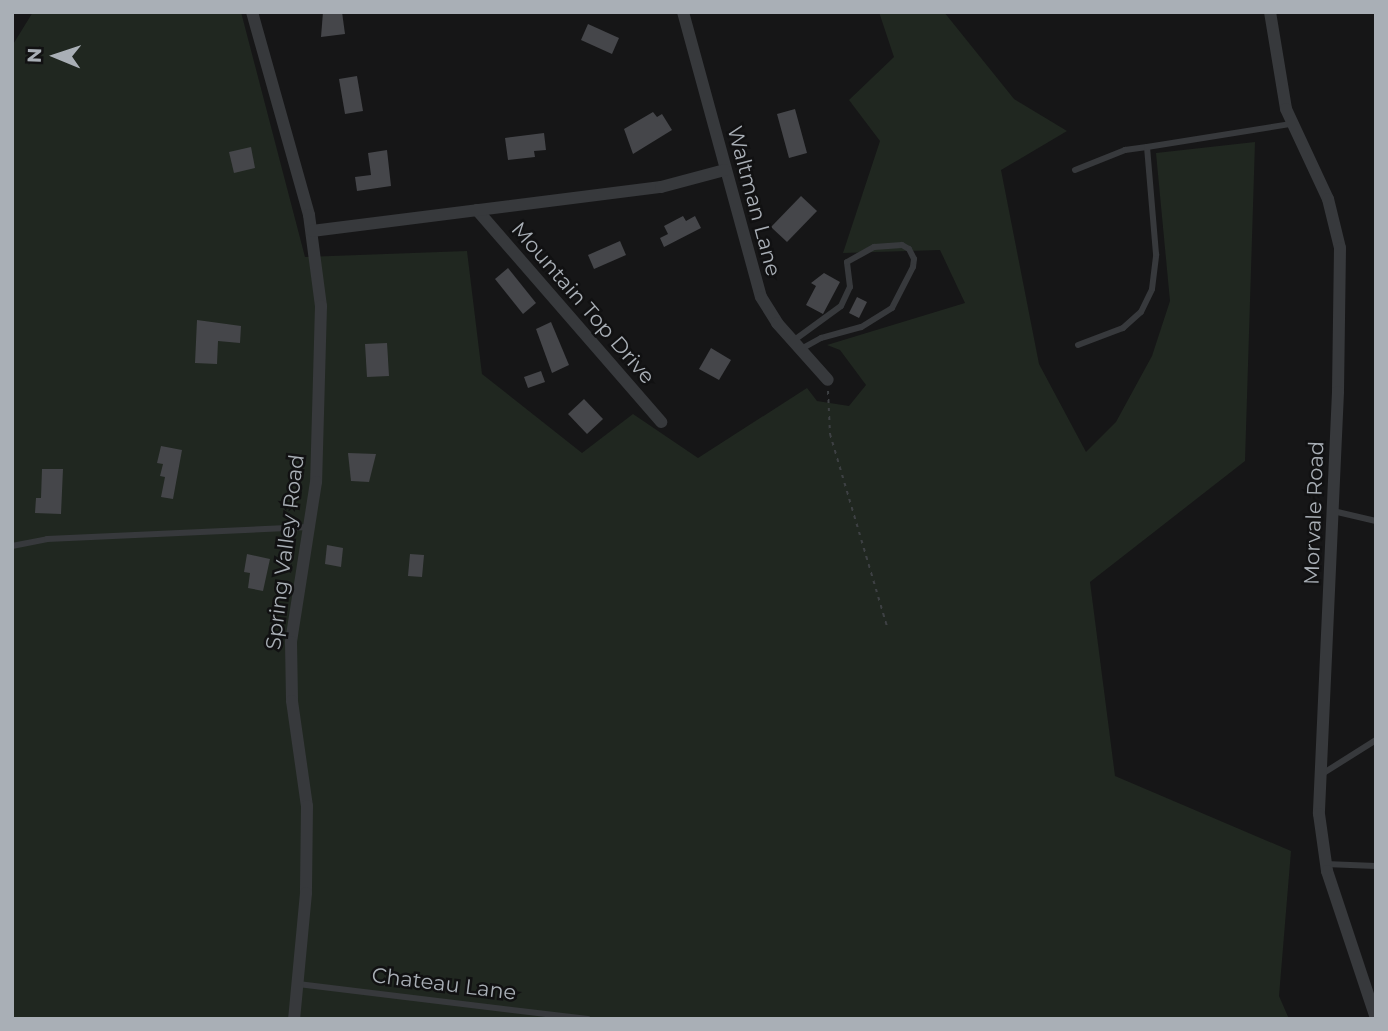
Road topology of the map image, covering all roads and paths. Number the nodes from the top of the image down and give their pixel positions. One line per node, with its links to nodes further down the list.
1 (252, 12): 9 (street, Spring Valley Road)
2 (683, 12): 6 (street, Waltman Lane)
3 (1270, 12): 4 (street, Morvale Road)
4 (1291, 124): 5 (lane); 14 (street, Morvale Road)
5 (1147, 147): 7 (lane); 11 (lane)
6 (725, 170): 8 (street, Mountain Top Drive); 10 (street, Waltman Lane)
7 (1075, 170)
8 (477, 210): 9 (street, Mountain Top Drive); 13 (street, Mountain Top Drive)
9 (313, 231): 16 (street, Spring Valley Road)
10 (797, 345): 10 (lane); 12 (street, Waltman Lane)
11 (1078, 345)
12 (828, 380): 18 (path)
13 (661, 422)
14 (1334, 512): 15 (lane); 20 (street, Morvale Road)
15 (1376, 521)
16 (309, 527): 17 (lane); 23 (street, Spring Valley Road)
17 (12, 546)
18 (887, 626)
19 (1376, 740): 20 (lane)
20 (1320, 775): 21 (street, Morvale Road)
21 (1325, 864): 22 (lane); 24 (street, Morvale Road)
22 (1376, 866)
23 (296, 984): 25 (street, Spring Valley Road); 26 (lane, Chateau Lane)
24 (1376, 1018)
25 (294, 1019)
26 (588, 1019)

